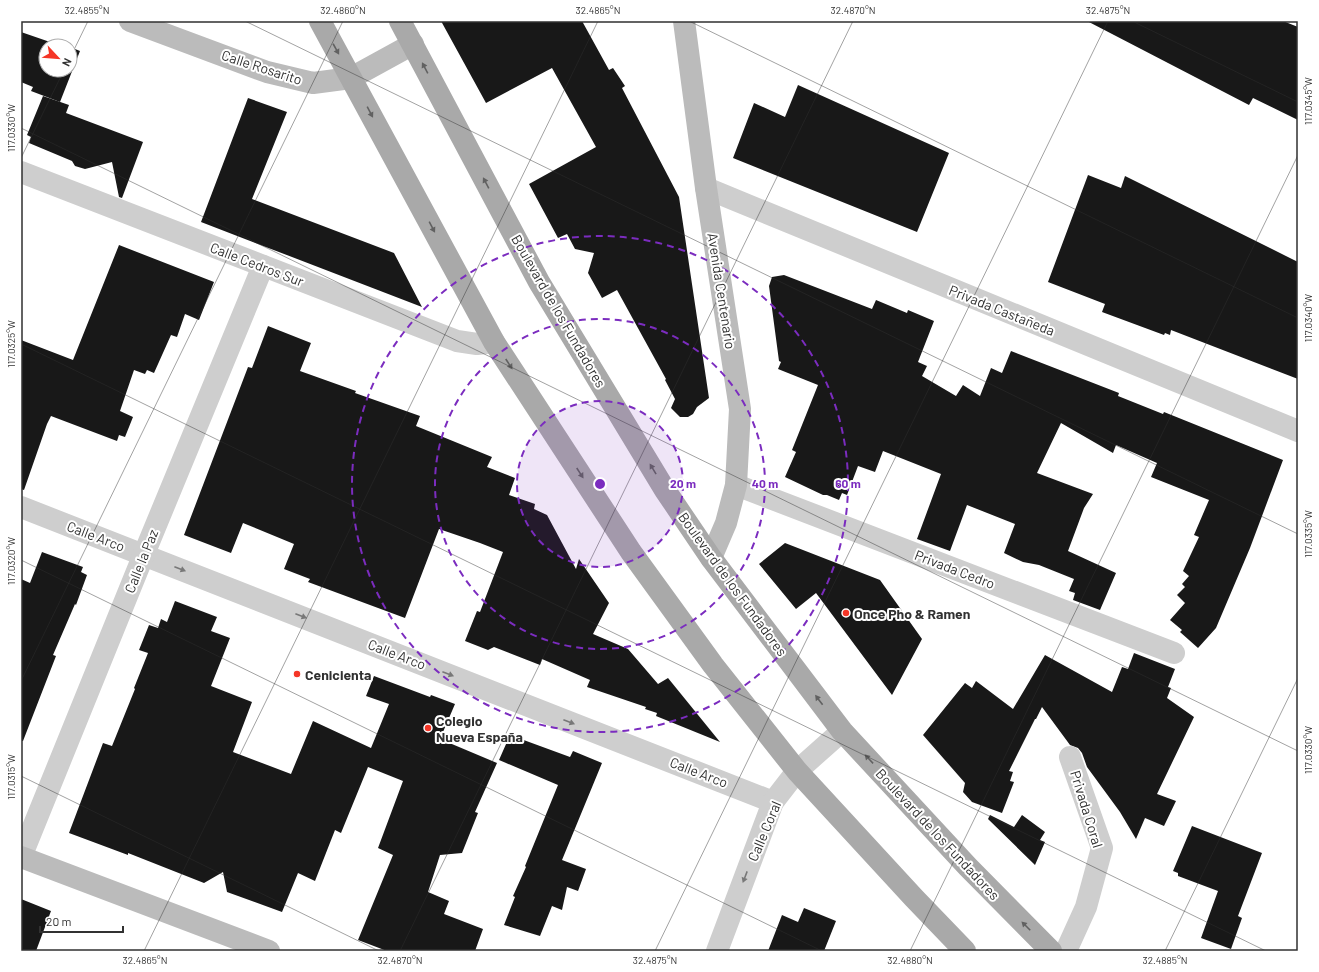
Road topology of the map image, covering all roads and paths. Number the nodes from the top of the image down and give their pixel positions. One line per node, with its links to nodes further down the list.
1 (130, 21): 6 (street, Calle Rosarito)
2 (320, 21): 6 (main road, one-way to 6)
3 (400, 21): 5 (main road, Boulevard de los Fundadores)
4 (684, 21): 8 (street, Avenida Centenario)
5 (413, 44): 6 (street, Calle Rosarito); 15 (main road, Boulevard de los Fundadores, one-way to 5)
6 (352, 78): 10 (main road, one-way to 10)
7 (21, 172): 9 (street, Calle Cedros Sur)
8 (706, 188): 11 (street, Privada Castañeda); 12 (street, Avenida Centenario)
9 (263, 266): 10 (street, Calle Cedros Sur); 14 (street, Calle la Paz)
10 (494, 342): 19 (main road, one-way to 19)
11 (1298, 431)
12 (736, 485): 15 (street, Avenida Centenario); 16 (street, Privada Cedro)
13 (21, 507): 14 (street, Calle Arco)
14 (144, 554): 20 (street, Calle Arco, one-way to 20); 21 (street, Calle la Paz)
15 (712, 558): 17 (main road, Boulevard de los Fundadores, one-way to 15)
16 (1174, 654)
17 (842, 731): 19 (street, Calle Coral); 25 (main road, Boulevard de los Fundadores, one-way to 17)
18 (1070, 756): 26 (street, Privada Coral)
19 (797, 772): 20 (street, Calle Coral); 24 (main road)
20 (773, 802): 23 (street, Calle Coral, one-way to 23)
21 (21, 857): 22 (street)
22 (269, 951)
23 (717, 951)
24 (965, 951)
25 (1051, 951)
26 (1066, 951)

